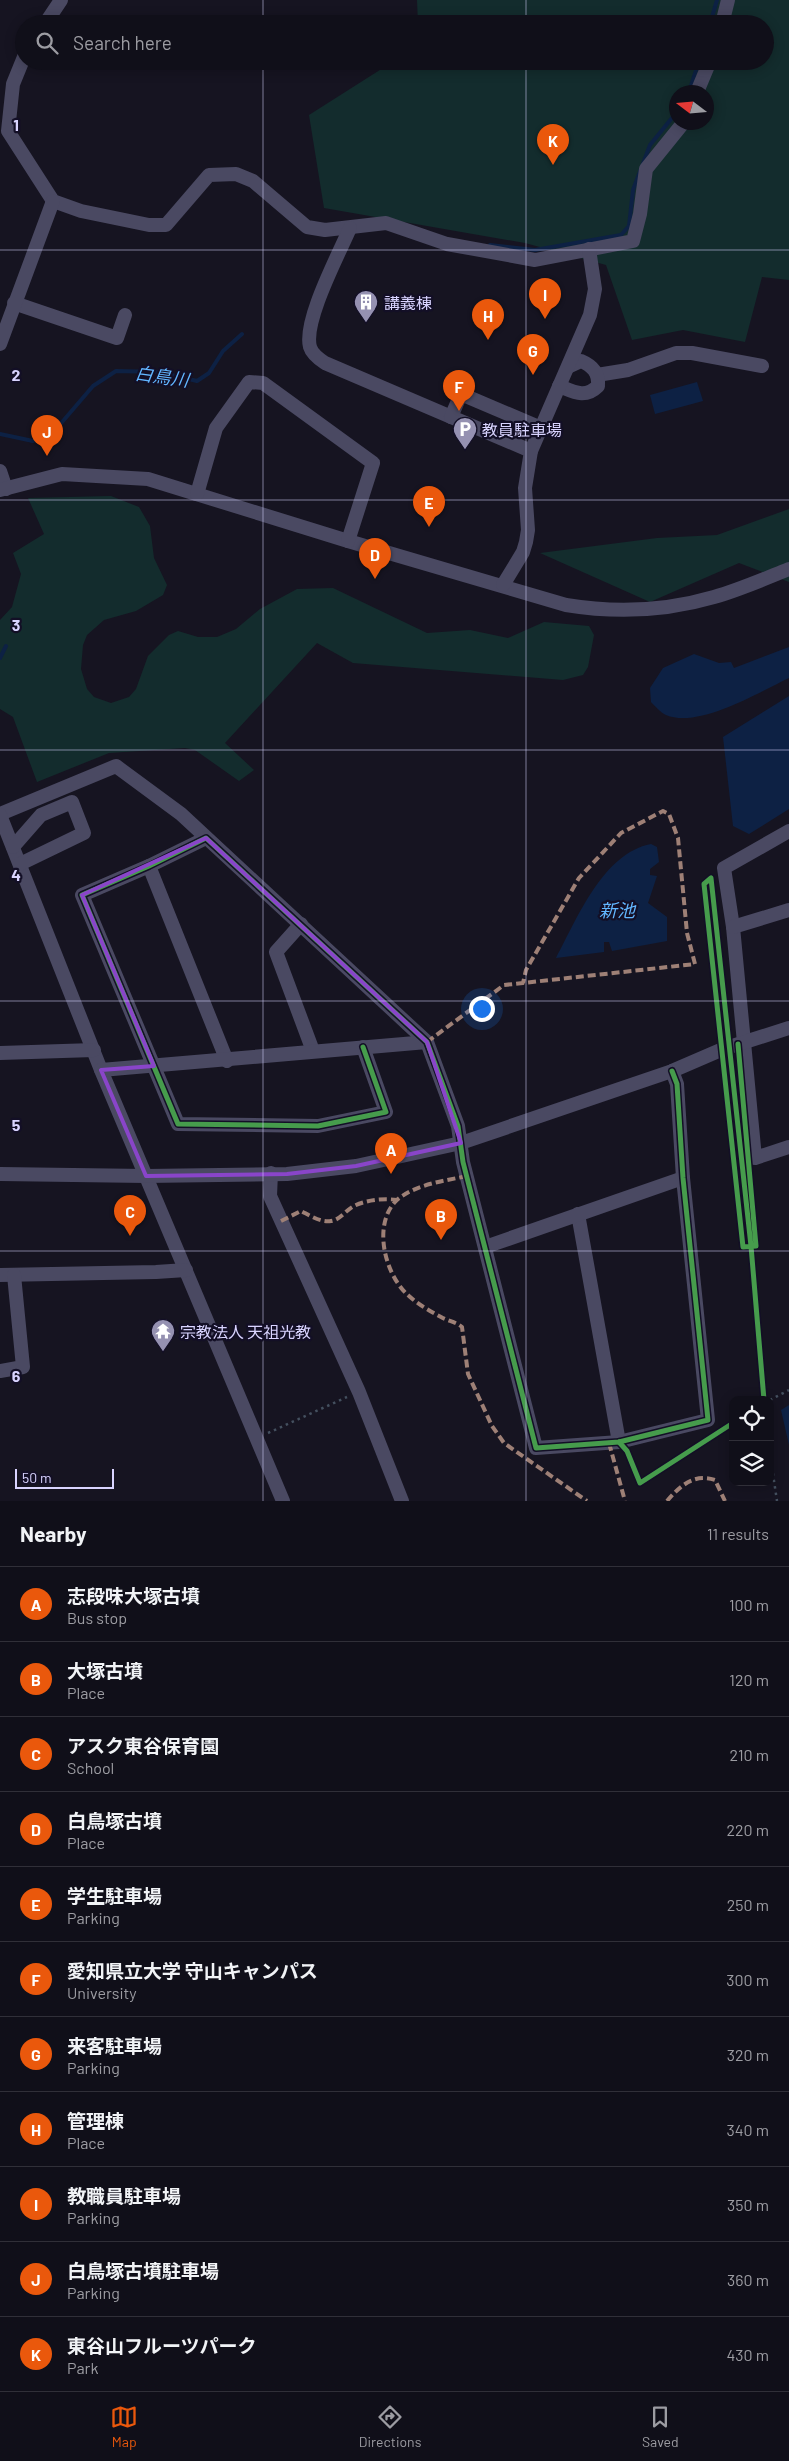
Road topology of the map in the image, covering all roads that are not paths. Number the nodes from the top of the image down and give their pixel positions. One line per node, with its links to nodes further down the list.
1 (61, 0): 3 (street)
2 (728, 0): 4 (street)
3 (51, 15)
4 (724, 15)
5 (19, 70): 8 (street)
6 (706, 70): 7 (street)
7 (700, 85)
8 (4, 110): 10 (street)
9 (678, 130): 12 (street)
10 (54, 201): 11 (street); 13 (street)
11 (350, 228): 12 (street); 20 (street)
12 (589, 249): 17 (street)
13 (14, 303): 14 (street); 15 (street)
14 (125, 315)
15 (1, 337)
16 (762, 366): 18 (street)
17 (568, 367): 18 (street); 19 (street)
18 (597, 375): 19 (street)
19 (559, 386): 21 (street)
20 (451, 417): 21 (street); 22 (street)
21 (541, 428): 22 (street)
22 (531, 451): 28 (street)
23 (0, 471): 24 (street)
24 (3, 489): 25 (street)
25 (197, 494): 26 (street); 26 (street)
26 (348, 541): 28 (street)
27 (789, 570): 28 (street)
28 (503, 585)
29 (0, 814): 31 (street); 32 (street)
30 (789, 831): 37 (street)
31 (206, 838): 34 (street); 36 (street)
32 (13, 847): 33 (street); 33 (street)
33 (20, 864): 42 (street)
34 (149, 866): 45 (street); 46 (street)
35 (789, 910): 37 (street)
36 (301, 924): 39 (street); 43 (street)
37 (733, 927): 40 (street)
38 (789, 1028): 40 (street)
39 (427, 1042): 41 (street); 49 (street)
40 (744, 1042): 48 (street); 50 (street)
41 (363, 1047): 43 (street); 46 (street)
42 (94, 1050): 44 (street); 47 (street)
43 (313, 1051): 45 (street)
44 (0, 1053)
45 (227, 1061): 46 (street)
46 (154, 1066): 47 (street)
47 (101, 1070): 53 (street)
48 (672, 1071): 49 (street); 54 (street)
49 (461, 1143): 52 (street); 56 (street)
50 (789, 1147)
51 (0, 1174): 53 (street)
52 (271, 1174): 53 (street); 62 (street)
53 (146, 1176): 57 (street)
54 (683, 1178): 55 (street); 60 (street)
55 (578, 1214): 56 (street); 60 (street)
56 (485, 1248): 60 (street)
57 (186, 1270): 58 (street); 61 (street)
58 (7, 1275): 59 (street)
59 (0, 1371)
60 (619, 1442)
61 (283, 1501)
62 (402, 1501)

